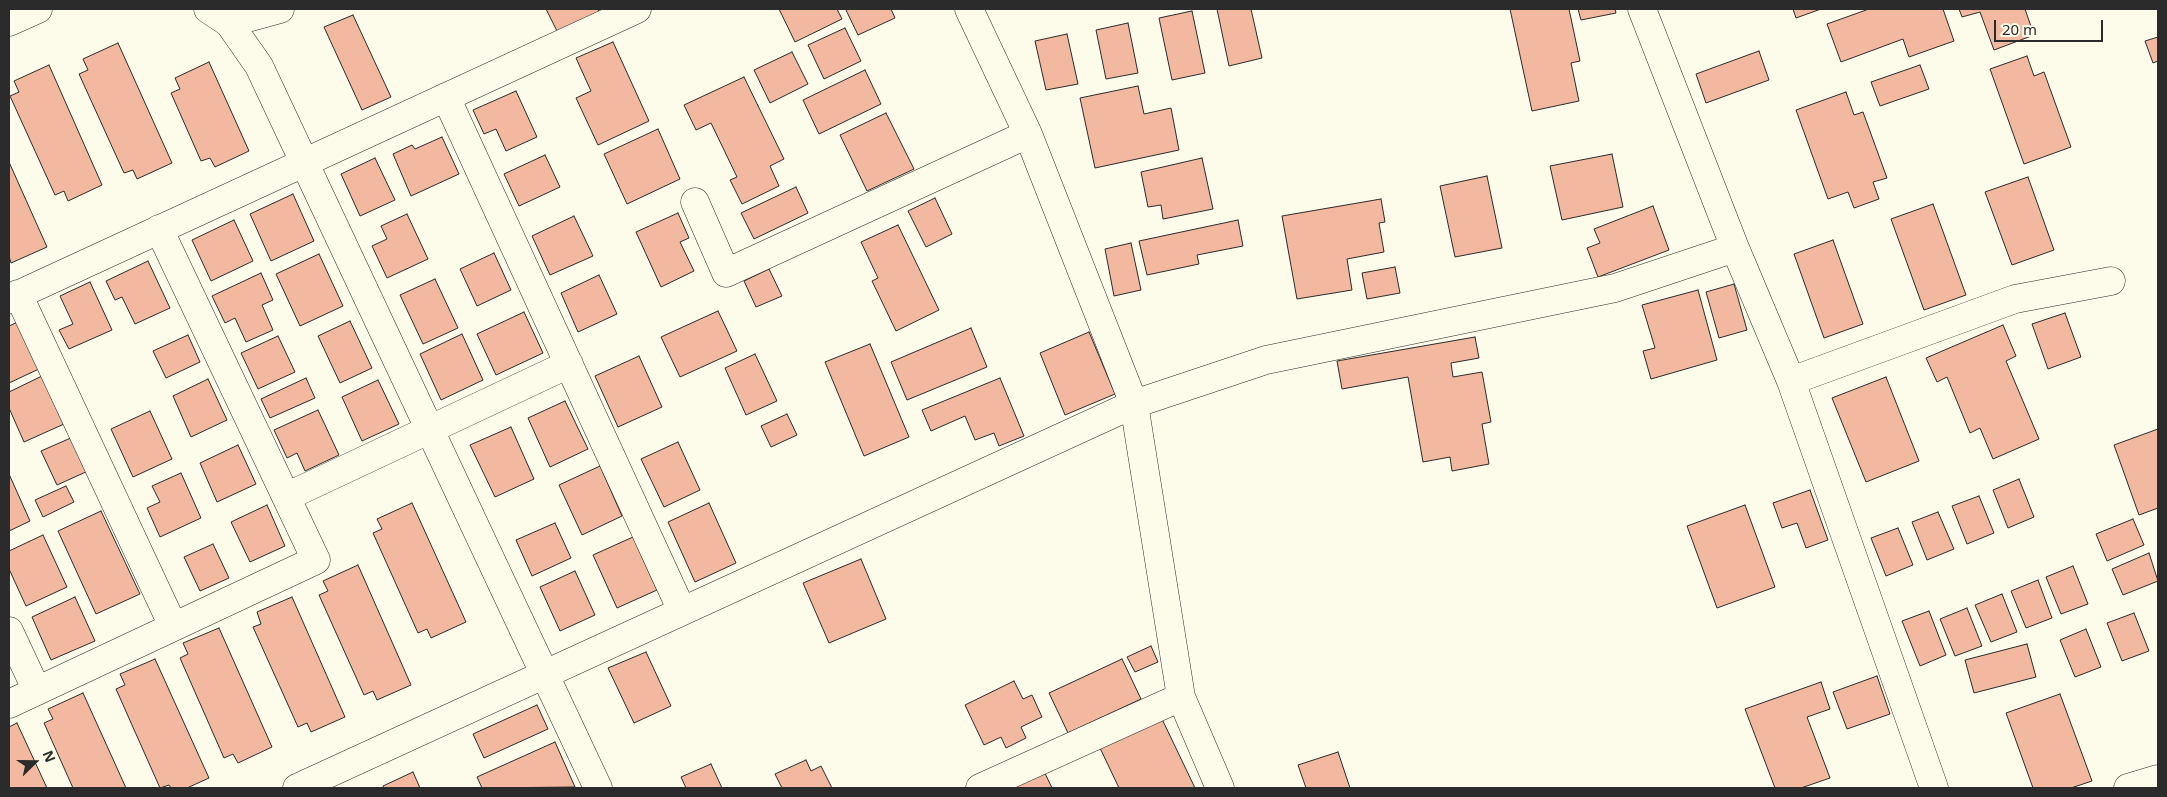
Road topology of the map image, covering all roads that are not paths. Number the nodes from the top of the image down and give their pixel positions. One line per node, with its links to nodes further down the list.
1 (38, 9): 7 (street)
2 (280, 9): 6 (street)
3 (637, 9): 8 (street)
4 (969, 9): 9 (street)
5 (1642, 9): 13 (street)
6 (218, 16): 10 (street)
7 (9, 22)
8 (446, 97): 10 (street); 16 (street)
9 (1028, 134): 11 (street); 18 (street)
10 (304, 162): 12 (street); 19 (street)
11 (696, 202)
12 (160, 229): 15 (street); 20 (street)
13 (1735, 248): 17 (street); 18 (street)
14 (2111, 281): 17 (street)
15 (14, 297): 22 (street)
16 (569, 364): 19 (street); 21 (street)
17 (1791, 381): 33 (street)
18 (1134, 404): 21 (street); 26 (street)
19 (430, 429): 20 (street); 24 (street)
20 (286, 497): 22 (street)
21 (682, 611): 24 (street)
22 (173, 626): 25 (street)
23 (9, 632): 25 (street)
24 (546, 673): 29 (street); 30 (street)
25 (37, 691): 27 (street)
26 (1180, 697): 31 (street); 32 (street)
27 (9, 704)
28 (2158, 779): 34 (street)
29 (297, 788)
30 (598, 788)
31 (980, 788)
32 (1220, 788)
33 (1934, 788)
34 (2128, 788)

